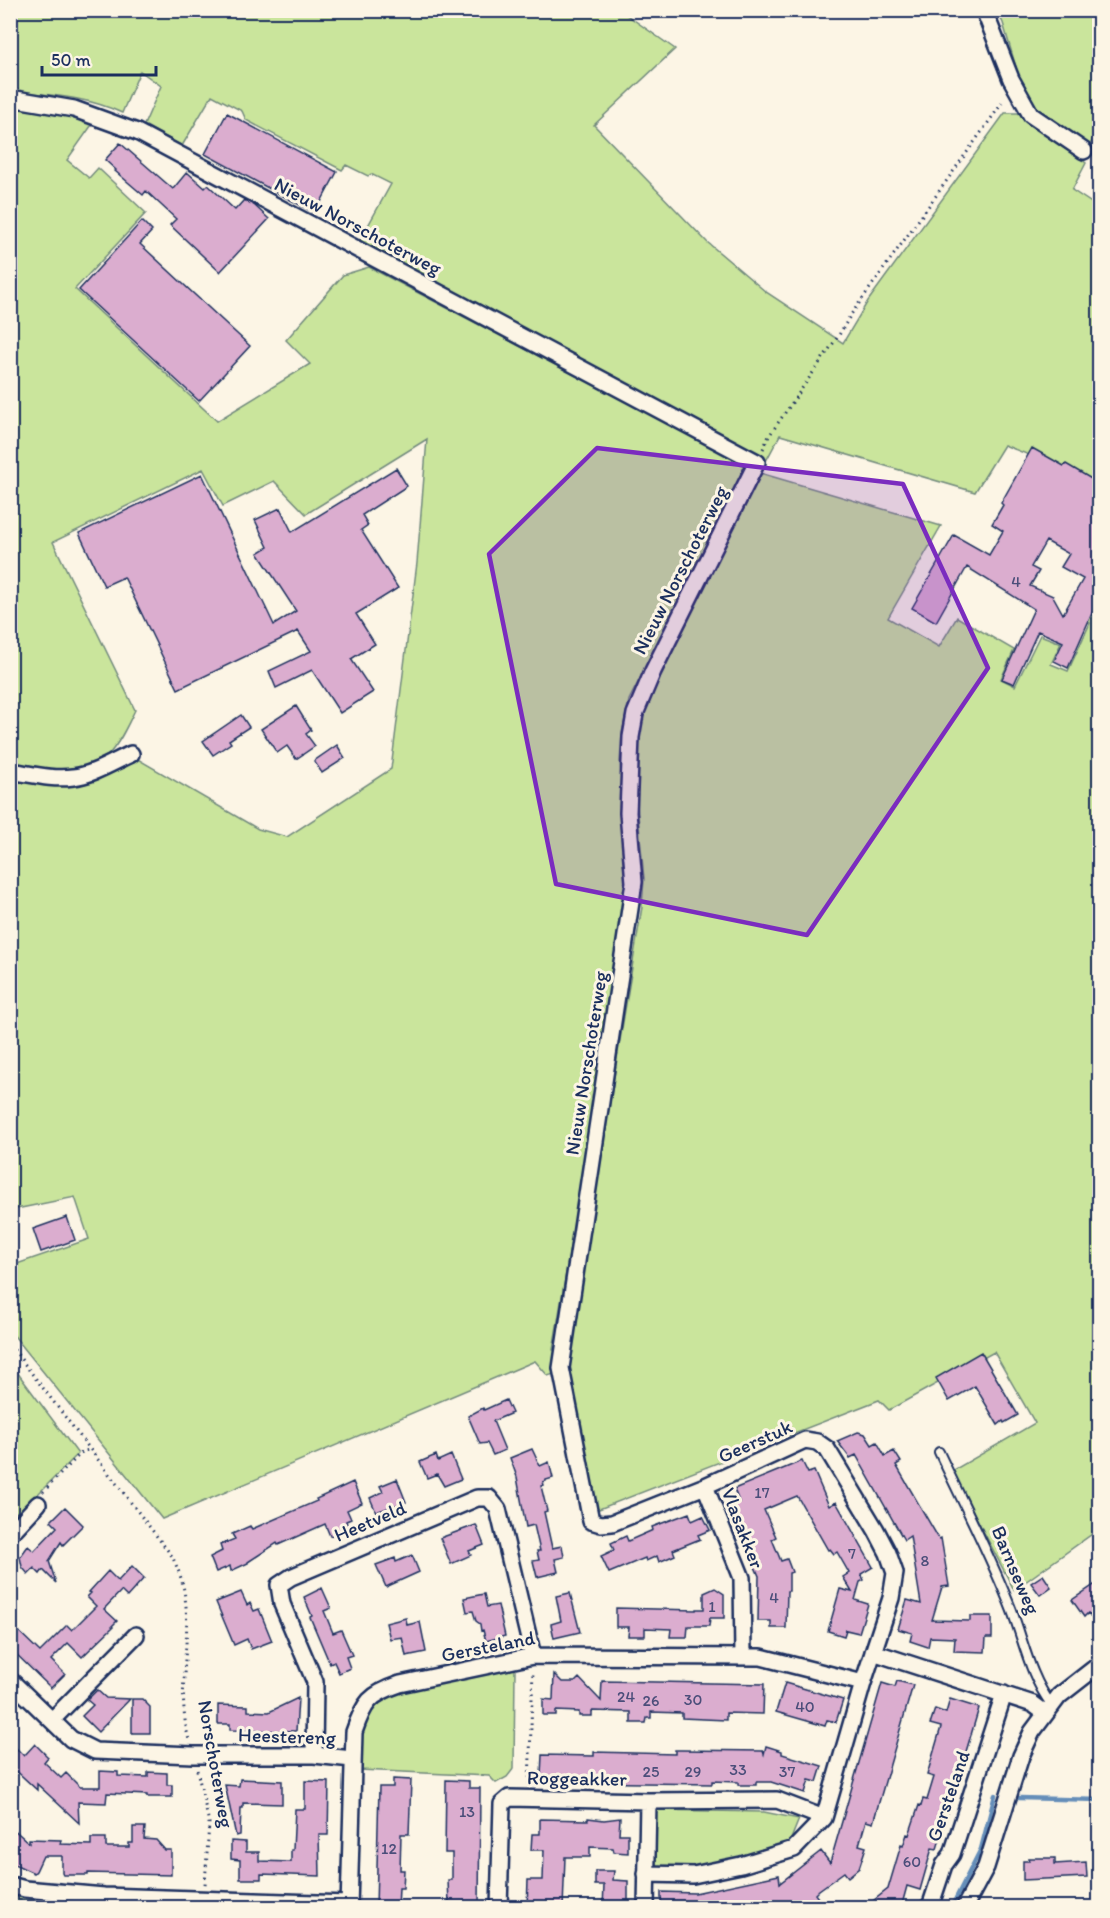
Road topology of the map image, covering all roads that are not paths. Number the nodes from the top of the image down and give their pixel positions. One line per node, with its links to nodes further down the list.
1 (984, 10): 3 (street)
2 (10, 98): 9 (street, Nieuw Norschoterweg)
3 (1084, 152)
4 (131, 754): 5 (street)
5 (10, 771)
6 (939, 1452): 19 (lane, Barnseweg)
7 (705, 1486): 9 (street, Geerstuk); 12 (street, Geerstuk); 14 (street, Vlasakker)
8 (38, 1504): 10 (street)
9 (591, 1521)
10 (10, 1534)
11 (136, 1635): 20 (street)
12 (873, 1652): 17 (street); 18 (street)
13 (533, 1656): 14 (street, Gersteland); 21 (street, Heetveld); 22 (street, Gersteland)
14 (743, 1656): 17 (street, Gersteland)
15 (1100, 1664): 19 (street)
16 (10, 1680): 20 (street, Heestereng)
17 (863, 1683): 24 (street)
18 (1004, 1694): 19 (street); 31 (street, Gersteland)
19 (1048, 1709): 32 (street)
20 (52, 1720): 21 (street, Heestereng)
21 (314, 1755): 22 (street, Heestereng)
22 (352, 1759): 28 (street, Gersteland)
23 (648, 1801): 24 (street, Roggeakker); 25 (street, Roggeakker); 29 (street, Roggeakker)
24 (824, 1818): 25 (street)
25 (646, 1874): 30 (street, Roggeakker)
26 (10, 1885): 27 (street)
27 (103, 1902): 28 (street)
28 (349, 1906)
29 (499, 1908)
30 (646, 1908)
31 (927, 1908)
32 (964, 1908)

